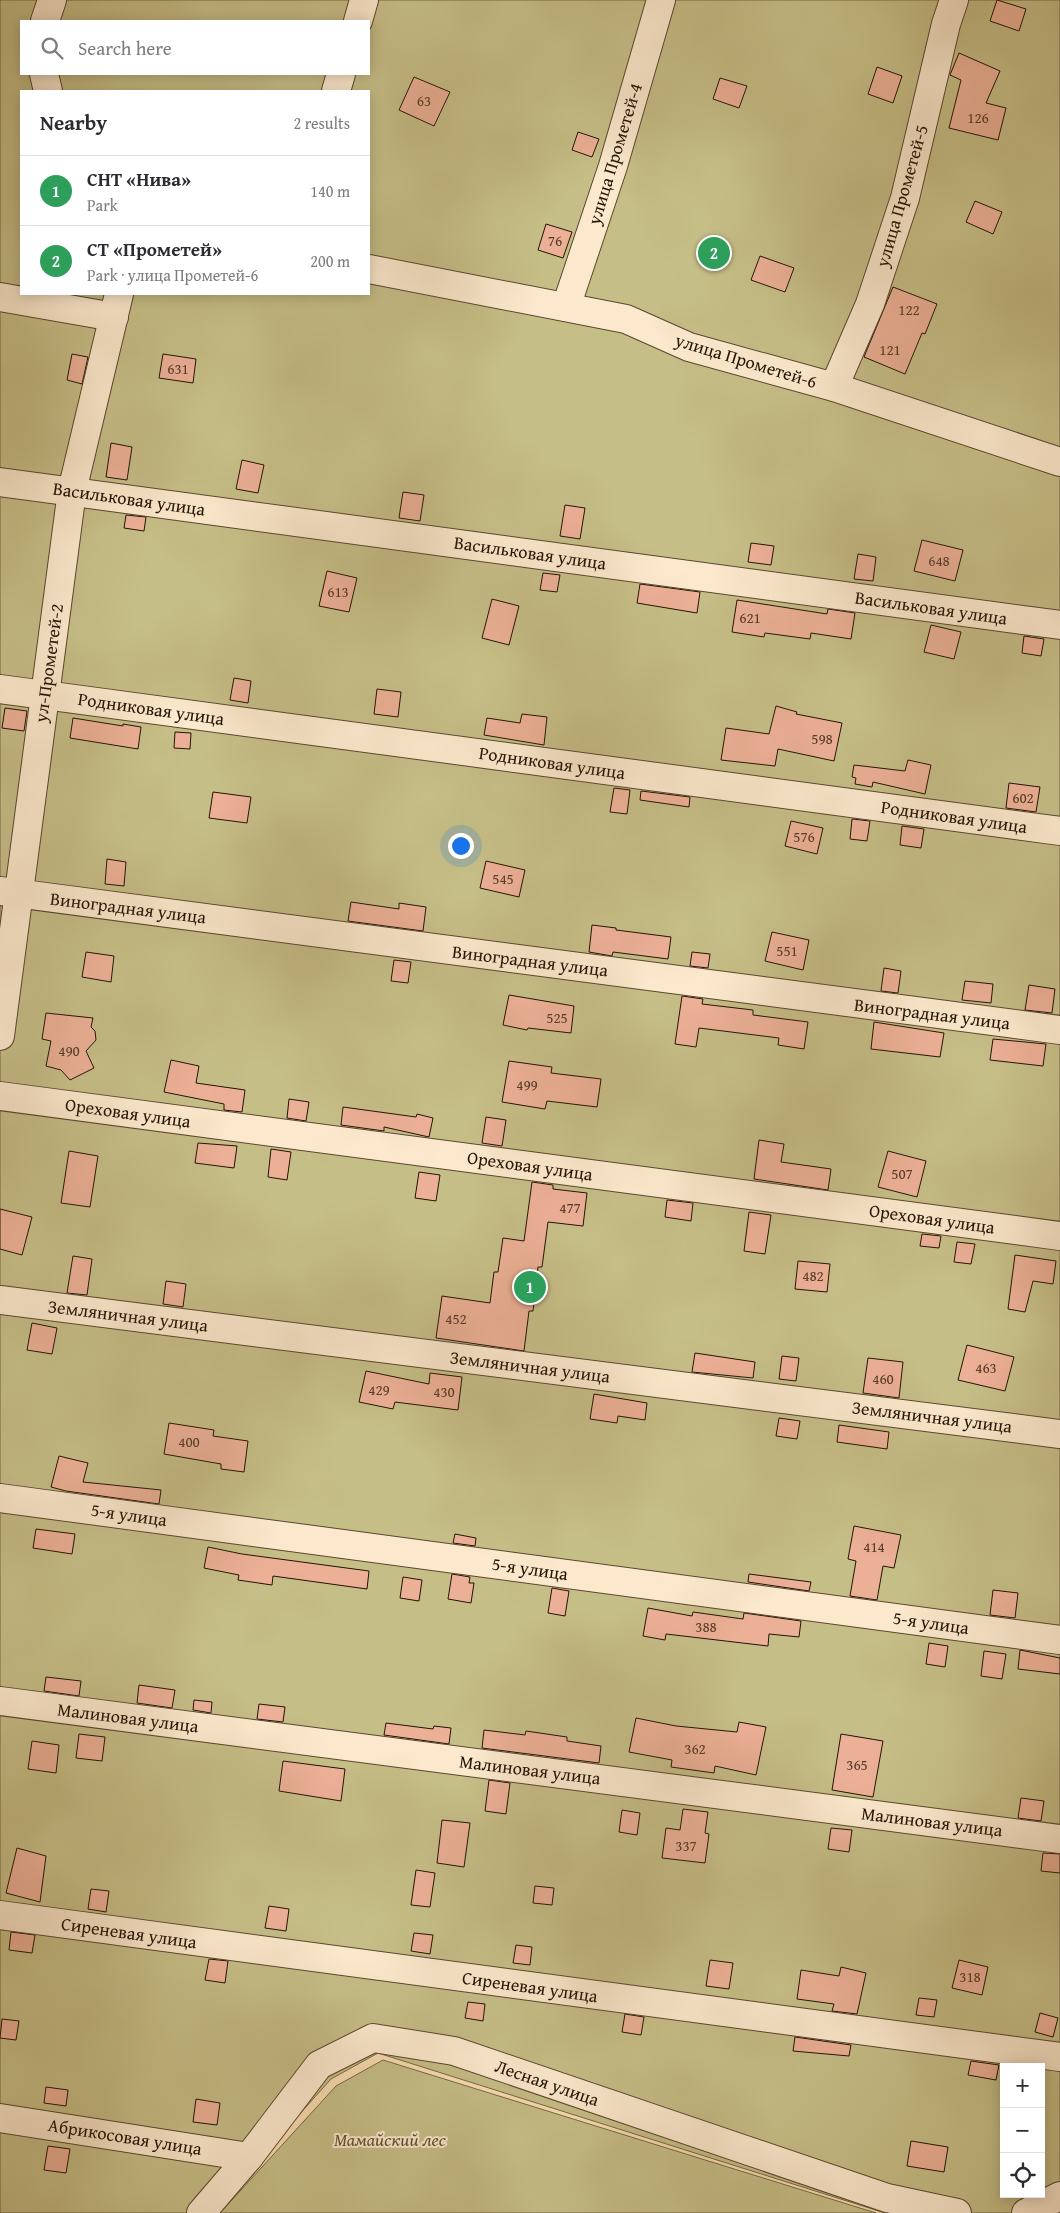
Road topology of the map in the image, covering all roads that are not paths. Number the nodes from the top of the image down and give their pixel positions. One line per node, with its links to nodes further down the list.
1 (52, 0): 5 (street)
2 (364, 0): 6 (street)
3 (661, 0): 14 (street, улица Прометей-4)
4 (954, 0): 15 (street, улица Прометей-5)
5 (45, 20)
6 (358, 20)
7 (44, 75): 9 (street)
8 (342, 75): 10 (street)
9 (48, 90)
10 (336, 90)
11 (370, 269): 14 (street, улица Прометей-6)
12 (0, 297): 13 (street)
13 (117, 305): 18 (street, ул-Прометей-2)
14 (566, 307): 15 (street, улица Прометей-6)
15 (834, 387): 16 (street, улица Прометей-6)
16 (1060, 462)
17 (0, 482): 18 (street, Васильковая улица)
18 (72, 491): 19 (street, Васильковая улица); 21 (street, ул-Прометей-2)
19 (1060, 625)
20 (0, 689): 21 (street, Родниковая улица)
21 (44, 695): 22 (street, Родниковая улица); 23 (street, ул-Прометей-2)
22 (1060, 831)
23 (10, 892): 24 (street, Виноградная улица); 25 (street, ул-Прометей-2)
24 (1060, 1030)
25 (0, 1036)
26 (0, 1096): 27 (street, Ореховая улица)
27 (1060, 1236)
28 (0, 1300): 29 (street, Земляничная улица)
29 (1060, 1434)
30 (0, 1498): 31 (street, 5-я улица)
31 (1060, 1640)
32 (0, 1701): 33 (street, Малиновая улица)
33 (1060, 1839)
34 (0, 1915): 35 (street, Сиреневая улица)
35 (1060, 2057)
36 (0, 2118): 37 (street, Абрикосовая улица)
37 (249, 2157): 39 (street, Лесная улица); 40 (street, Лесная улица)
38 (1060, 2196): 41 (street)
39 (201, 2213)
40 (957, 2213)
41 (1026, 2213)

